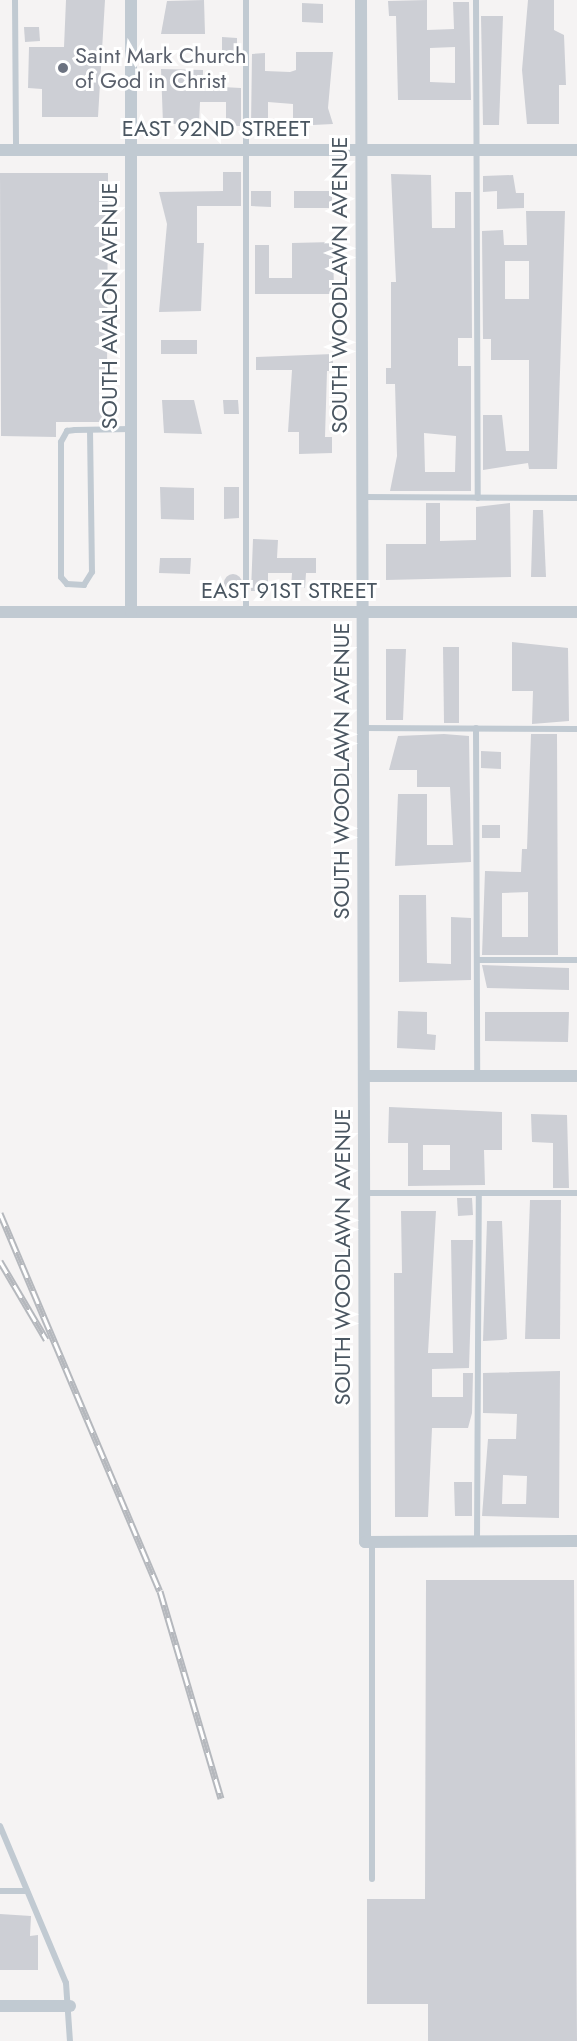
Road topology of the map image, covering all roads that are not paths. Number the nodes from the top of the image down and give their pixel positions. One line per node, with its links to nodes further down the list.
1 (15, 0): 7 (lane)
2 (131, 0): 8 (street, SOUTH AVALON AVENUE)
3 (246, 0): 9 (lane)
4 (361, 0): 10 (street, SOUTH WOODLAWN AVENUE)
5 (476, 0): 11 (lane)
6 (0, 150): 7 (street, EAST 92ND STREET)
7 (16, 150): 8 (street, EAST 92ND STREET)
8 (131, 150): 9 (street, EAST 92ND STREET); 13 (street, SOUTH AVALON AVENUE)
9 (246, 150): 10 (street, EAST 92ND STREET); 20 (lane)
10 (361, 150): 11 (street, EAST 92ND STREET); 15 (street, SOUTH WOODLAWN AVENUE)
11 (477, 150): 12 (street, EAST 92ND STREET); 16 (lane)
12 (577, 150)
13 (131, 429): 14 (lane); 19 (street, SOUTH AVALON AVENUE)
14 (90, 430): 14 (lane)
15 (362, 497): 16 (lane); 21 (street, SOUTH WOODLAWN AVENUE)
16 (478, 498): 17 (lane)
17 (577, 498)
18 (0, 612): 19 (street, EAST 91ST STREET)
19 (131, 612): 20 (street, EAST 91ST STREET)
20 (246, 612): 21 (street, EAST 91ST STREET)
21 (362, 612): 22 (street, EAST 91ST STREET); 23 (street, SOUTH WOODLAWN AVENUE)
22 (577, 612)
23 (363, 728): 24 (lane); 28 (street, SOUTH WOODLAWN AVENUE)
24 (476, 728): 25 (lane); 26 (lane)
25 (577, 729)
26 (477, 960): 27 (lane); 29 (lane)
27 (577, 960)
28 (364, 1076): 29 (street); 31 (street, SOUTH WOODLAWN AVENUE)
29 (477, 1076): 30 (street)
30 (577, 1077)
31 (364, 1193): 32 (lane); 36 (street, SOUTH WOODLAWN AVENUE)
32 (479, 1193): 33 (lane); 34 (lane)
33 (577, 1193)
34 (477, 1541): 35 (street); 36 (street)
35 (577, 1541)
36 (369, 1542): 38 (lane)
37 (0, 1827): 40 (lane)
38 (372, 1879)
39 (0, 1891): 40 (lane)
40 (27, 1891): 42 (lane)
41 (0, 2006): 42 (street)
42 (70, 2006): 43 (lane)
43 (70, 2041)

